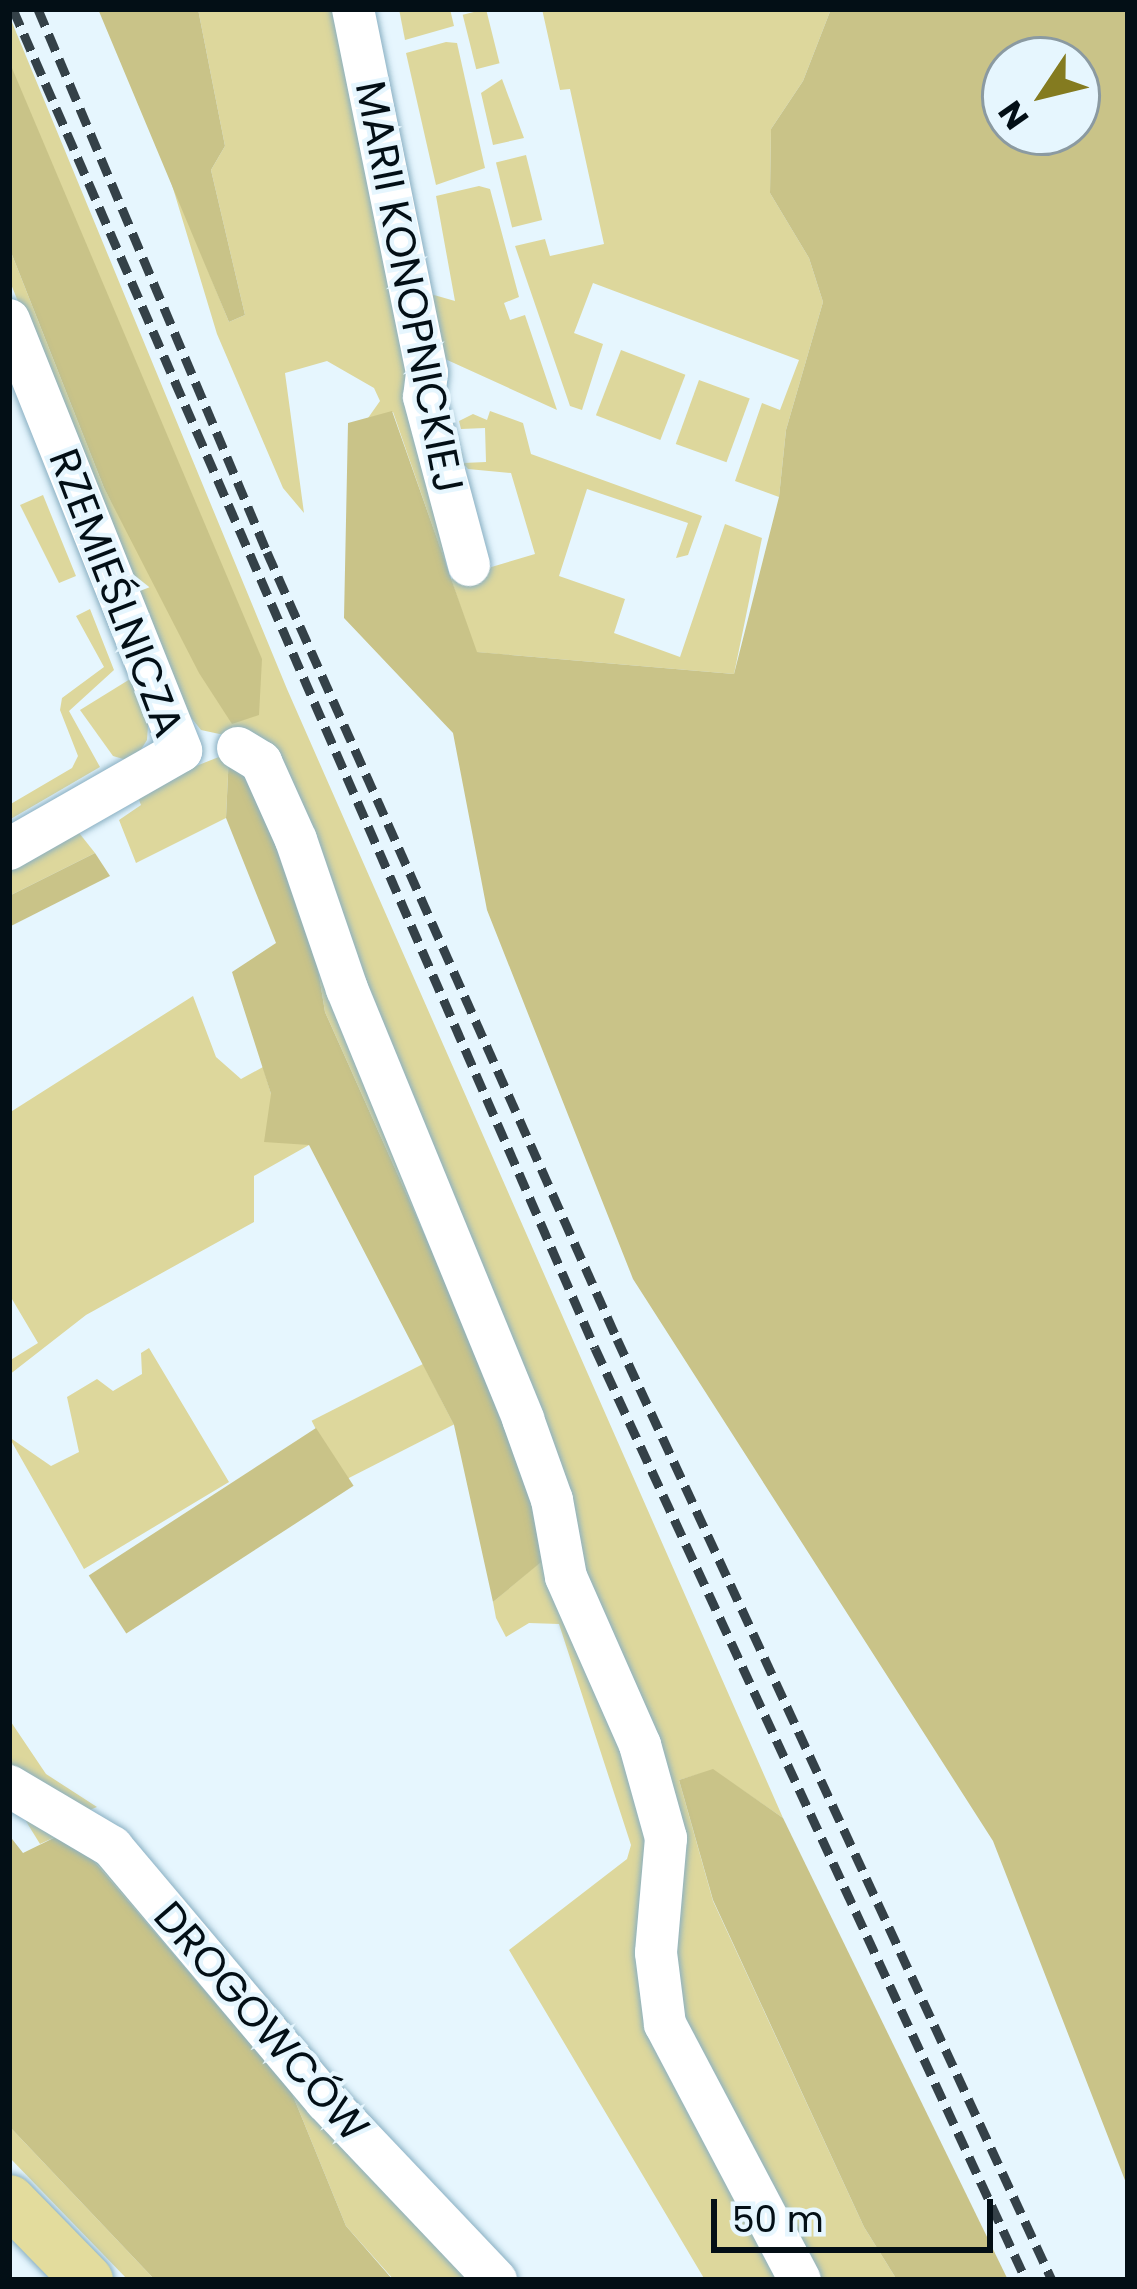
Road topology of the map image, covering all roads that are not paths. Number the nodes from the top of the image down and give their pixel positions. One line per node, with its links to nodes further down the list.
1 (353, 9): 3 (street, MARII KONOPNICKIEJ)
2 (9, 320): 5 (street, RZEMIEŚLNICZA)
3 (469, 565)
4 (238, 748): 10 (street)
5 (9, 849)
6 (9, 1786): 9 (street, DROGOWCÓW)
7 (9, 2200): 8 (main road)
8 (87, 2280)
9 (496, 2280)
10 (800, 2280)

